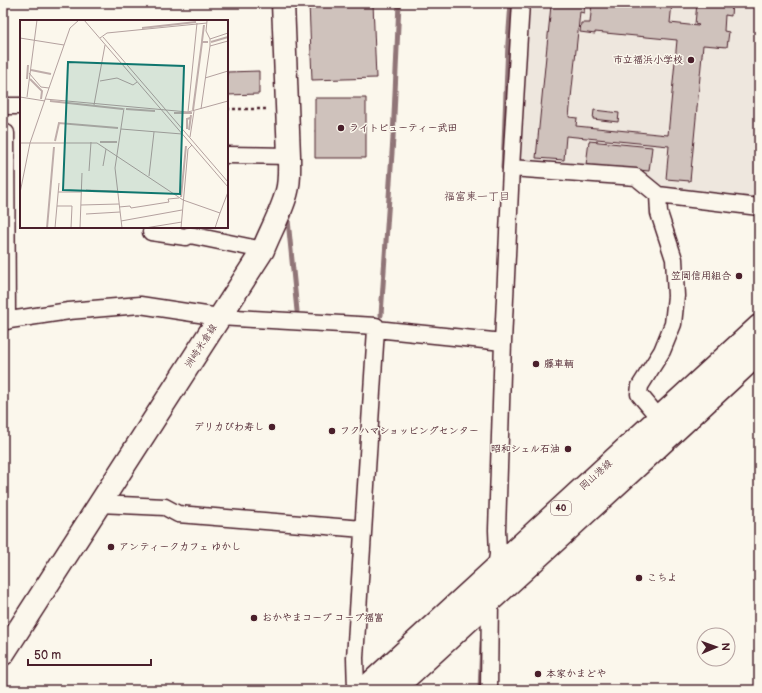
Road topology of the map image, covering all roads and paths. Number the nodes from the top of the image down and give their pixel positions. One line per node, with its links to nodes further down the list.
1 (282, 3): 6 (main road, 洲崎米倉線)
2 (521, 3): 10 (street)
3 (3, 106): 4 (street)
4 (20, 106)
5 (228, 109): 6 (path)
6 (287, 109): 9 (main road, 洲崎米倉線)
7 (6, 133): 16 (street)
8 (228, 155): 9 (street)
9 (289, 156): 14 (main road, 洲崎米倉線)
10 (511, 168): 11 (street); 19 (street)
11 (658, 196): 12 (street); 21 (street)
12 (759, 207)
13 (151, 232): 14 (street)
14 (263, 250): 15 (main road, 洲崎米倉線)
15 (219, 317): 16 (street); 18 (street); 22 (main road, 洲崎米倉線)
16 (5, 321)
17 (759, 326): 21 (main road, 岡山港線 / 40)
18 (376, 329): 19 (street); 23 (street)
19 (498, 342): 24 (street)
20 (759, 352): 25 (main road, 40)
21 (659, 418): 24 (main road, 岡山港線 / 40)
22 (99, 504): 23 (street); 26 (main road, 洲崎米倉線)
23 (363, 529): 27 (street)
24 (496, 567): 25 (street); 28 (main road, 岡山港線 / 40)
25 (490, 600): 29 (main road, 40); 30 (street)
26 (3, 654)
27 (356, 690)
28 (363, 690)
29 (393, 690)
30 (489, 690)

